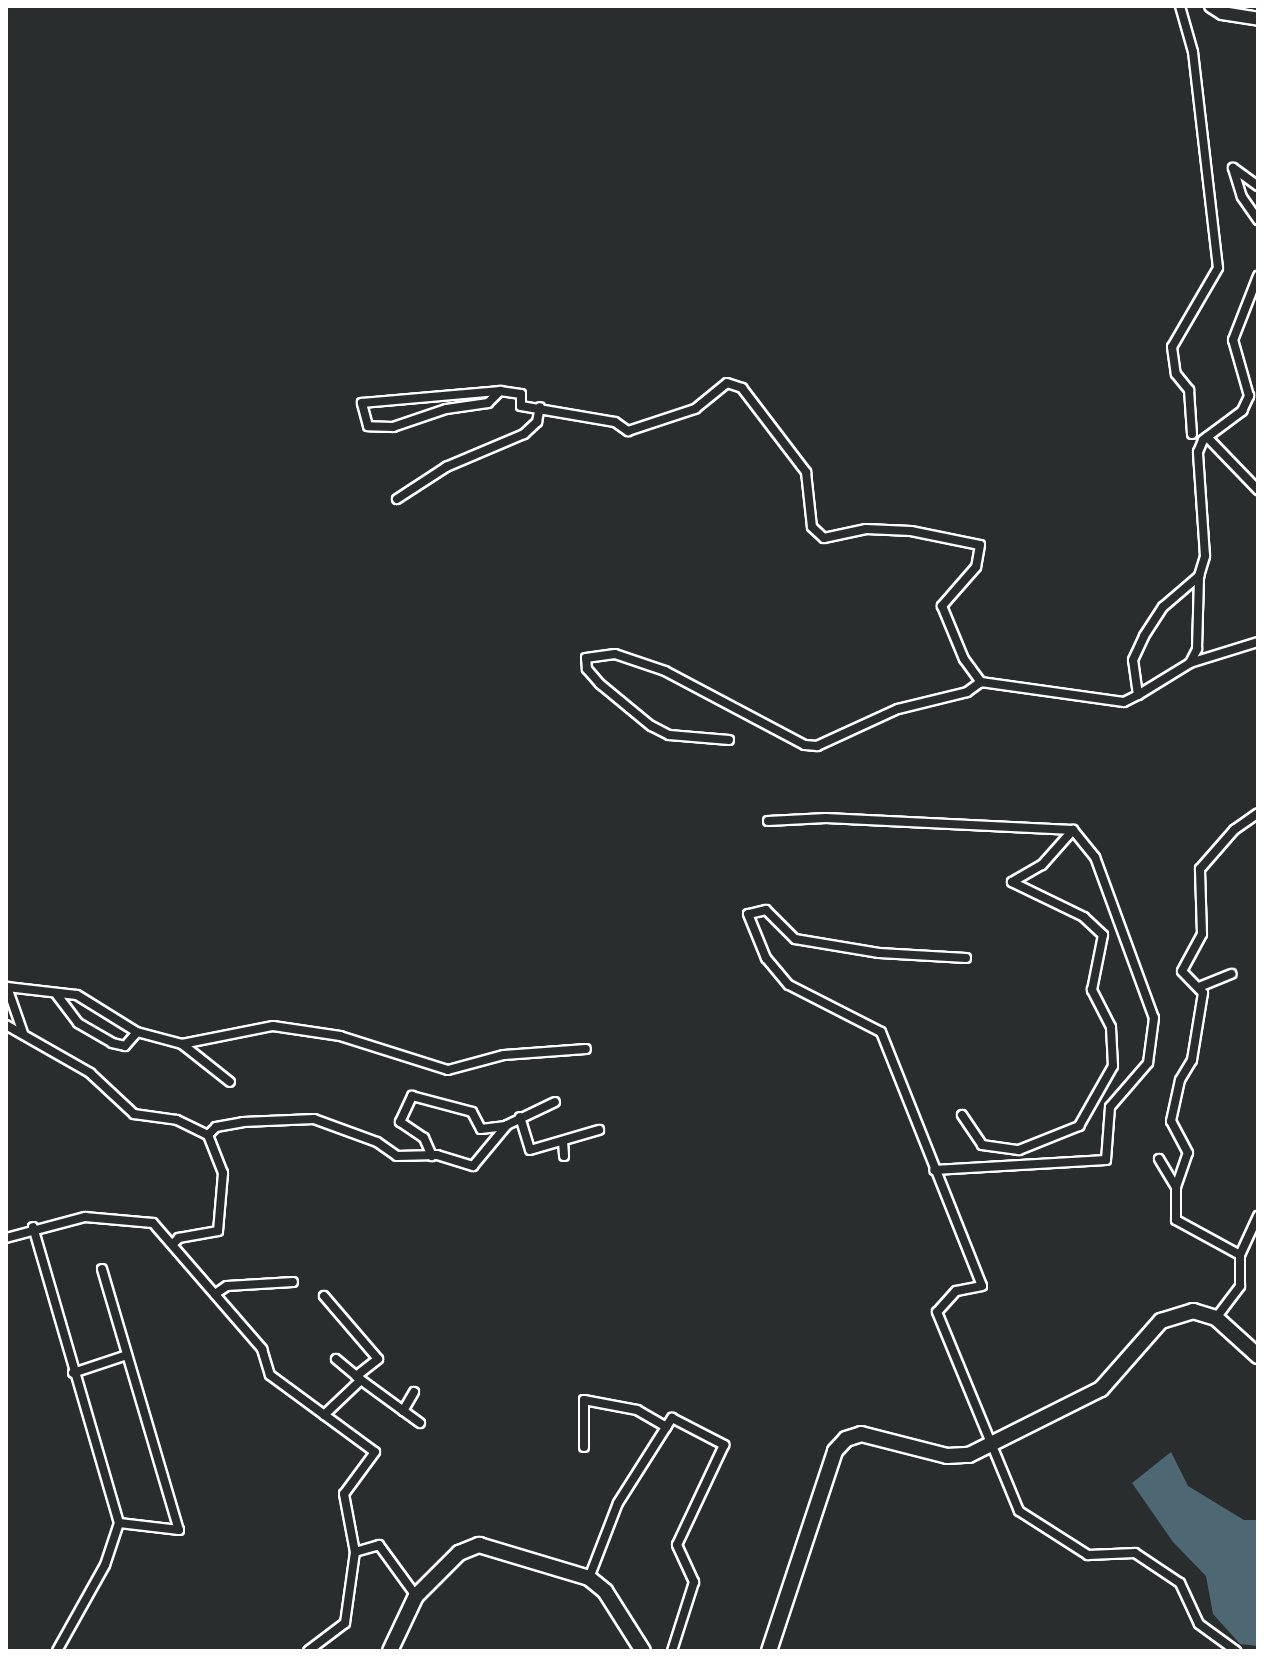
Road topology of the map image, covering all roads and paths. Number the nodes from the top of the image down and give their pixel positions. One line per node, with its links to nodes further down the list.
1 (1180, 6): 11 (street)
2 (1211, 6): 3 (main road)
3 (1258, 19)
4 (1258, 186): 5 (street)
5 (1258, 220)
6 (1258, 276): 7 (street)
7 (1247, 378): 8 (street); 12 (street)
8 (1258, 388)
9 (500, 391): 9 (street); 10 (street)
10 (540, 407): 14 (street); 18 (street)
11 (1192, 434)
12 (1207, 437): 13 (street); 15 (street)
13 (1258, 490)
14 (397, 499)
15 (1199, 576): 17 (street); 19 (street)
16 (1258, 642): 17 (street)
17 (1190, 663): 19 (street)
18 (981, 682): 19 (street); 20 (street)
19 (1138, 695)
20 (729, 740)
21 (1258, 813): 27 (street)
22 (768, 821): 23 (street)
23 (1073, 830): 36 (street); 45 (street)
24 (966, 958): 45 (street)
25 (1232, 974): 27 (street)
26 (6, 987): 28 (street); 31 (street)
27 (1199, 987): 46 (street)
28 (57, 995): 30 (street); 30 (street)
29 (6, 1025): 31 (street)
30 (137, 1032): 32 (street)
31 (23, 1033): 40 (street)
32 (182, 1044): 33 (street); 34 (street)
33 (586, 1049)
34 (230, 1082)
35 (555, 1102): 37 (street)
36 (962, 1115)
37 (520, 1117): 38 (street); 41 (street)
38 (507, 1125): 42 (street); 42 (street)
39 (599, 1130): 41 (street)
40 (208, 1135): 42 (street); 50 (street)
41 (563, 1141): 43 (street)
42 (432, 1156)
43 (564, 1156)
44 (1159, 1159): 46 (street)
45 (934, 1170): 67 (street)
46 (1176, 1187): 51 (street)
47 (1258, 1216): 51 (street)
48 (33, 1227): 49 (street); 50 (street); 60 (street)
49 (6, 1238)
50 (173, 1244): 54 (street)
51 (1240, 1255): 56 (street)
52 (102, 1269): 57 (street)
53 (293, 1282): 54 (street)
54 (215, 1294): 64 (street)
55 (324, 1296): 61 (street)
56 (1216, 1318): 58 (main road); 67 (main road)
57 (127, 1355): 60 (street); 69 (street)
58 (1258, 1356)
59 (336, 1359): 61 (street)
60 (73, 1373): 69 (street)
61 (359, 1378): 63 (street); 64 (street)
62 (414, 1392): 63 (street)
63 (403, 1411): 65 (street)
64 (324, 1415): 70 (street)
65 (420, 1423)
66 (666, 1427): 68 (street); 71 (street); 77 (street)
67 (991, 1446): 78 (main road); 79 (street)
68 (584, 1447)
69 (119, 1523): 74 (street)
70 (355, 1552): 72 (street); 75 (street)
71 (589, 1578): 72 (main road); 73 (main road)
72 (416, 1596): 76 (main road)
73 (641, 1650)
74 (57, 1651)
75 (308, 1651)
76 (390, 1651)
77 (672, 1651)
78 (769, 1651)
79 (1236, 1651)

